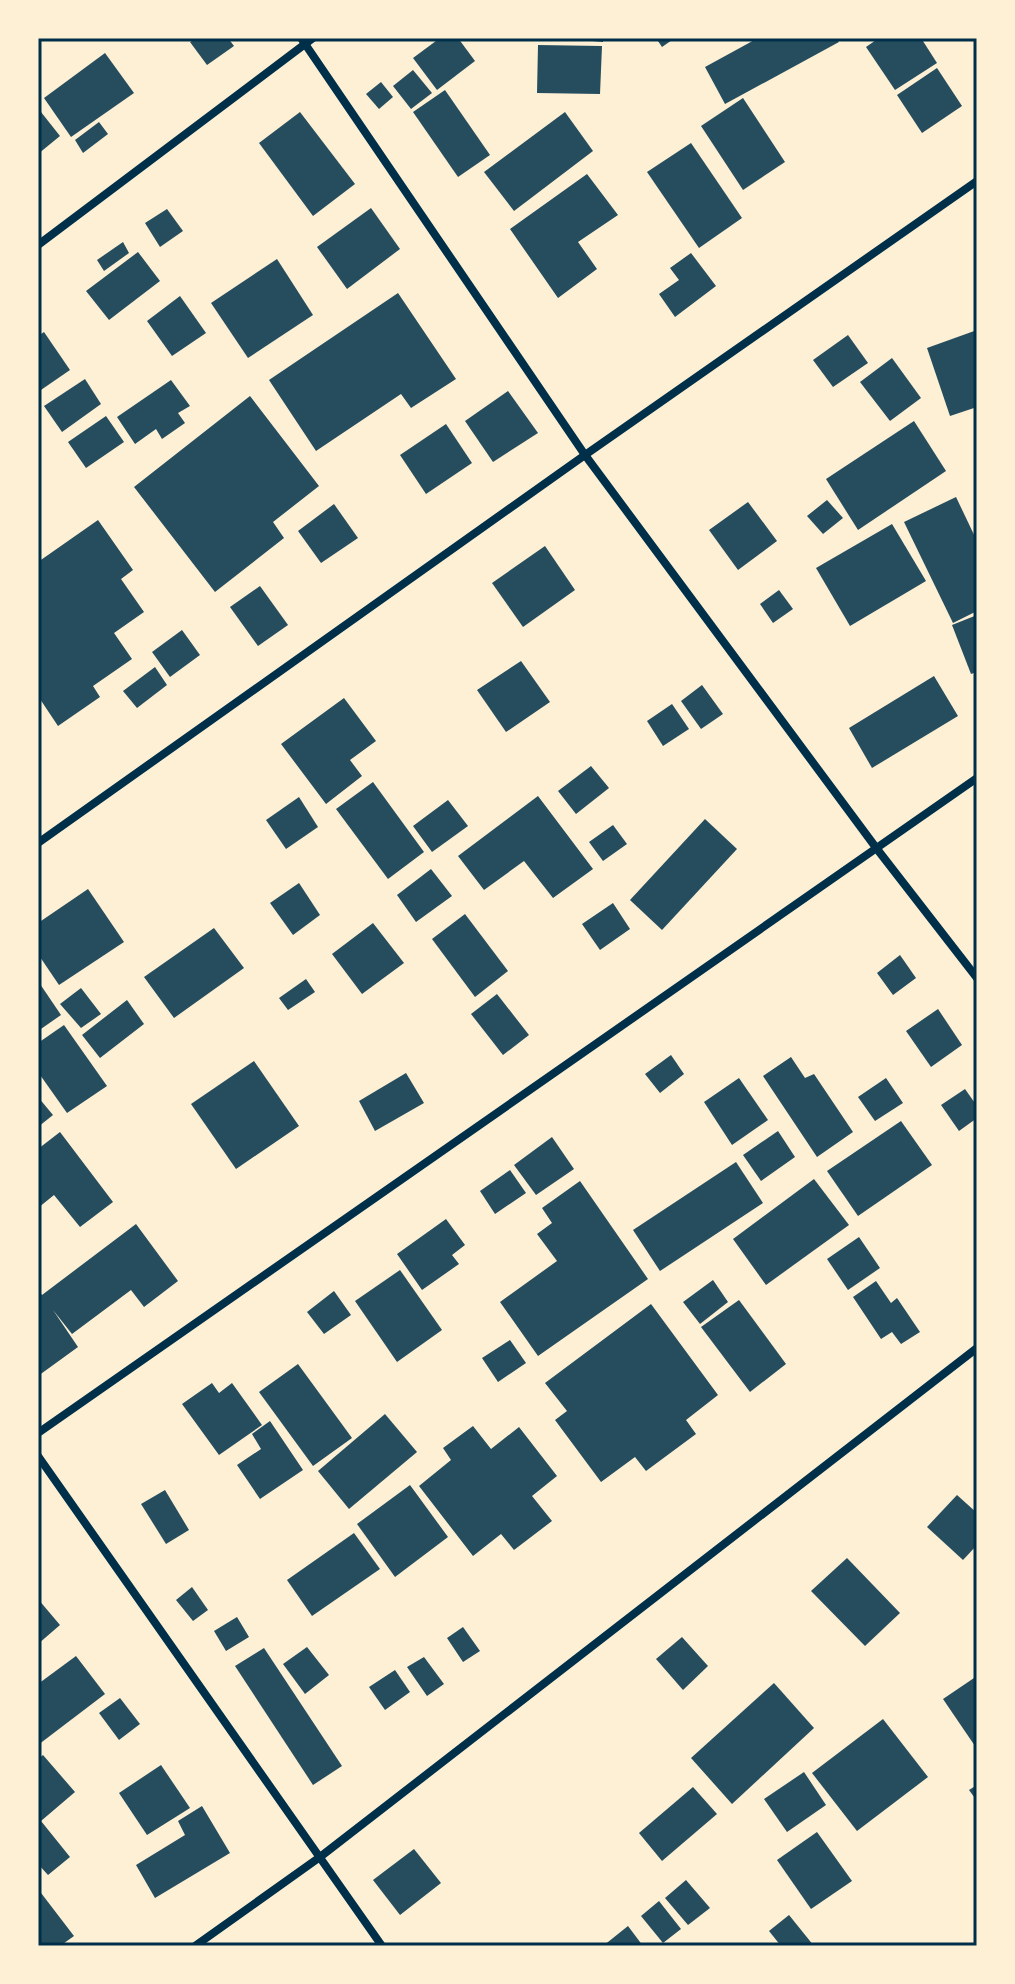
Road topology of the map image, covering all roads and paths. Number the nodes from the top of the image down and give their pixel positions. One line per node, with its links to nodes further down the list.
1 (306, 40): 3 (street); 4 (street)
2 (977, 181): 4 (street)
3 (38, 245)
4 (585, 455): 6 (street); 7 (street)
5 (977, 778): 7 (street)
6 (38, 843)
7 (877, 849): 8 (street); 10 (street)
8 (977, 978)
9 (977, 1348): 12 (street)
10 (38, 1433)
11 (38, 1456): 12 (street)
12 (320, 1857): 13 (street); 14 (street)
13 (195, 1946)
14 (382, 1946)

